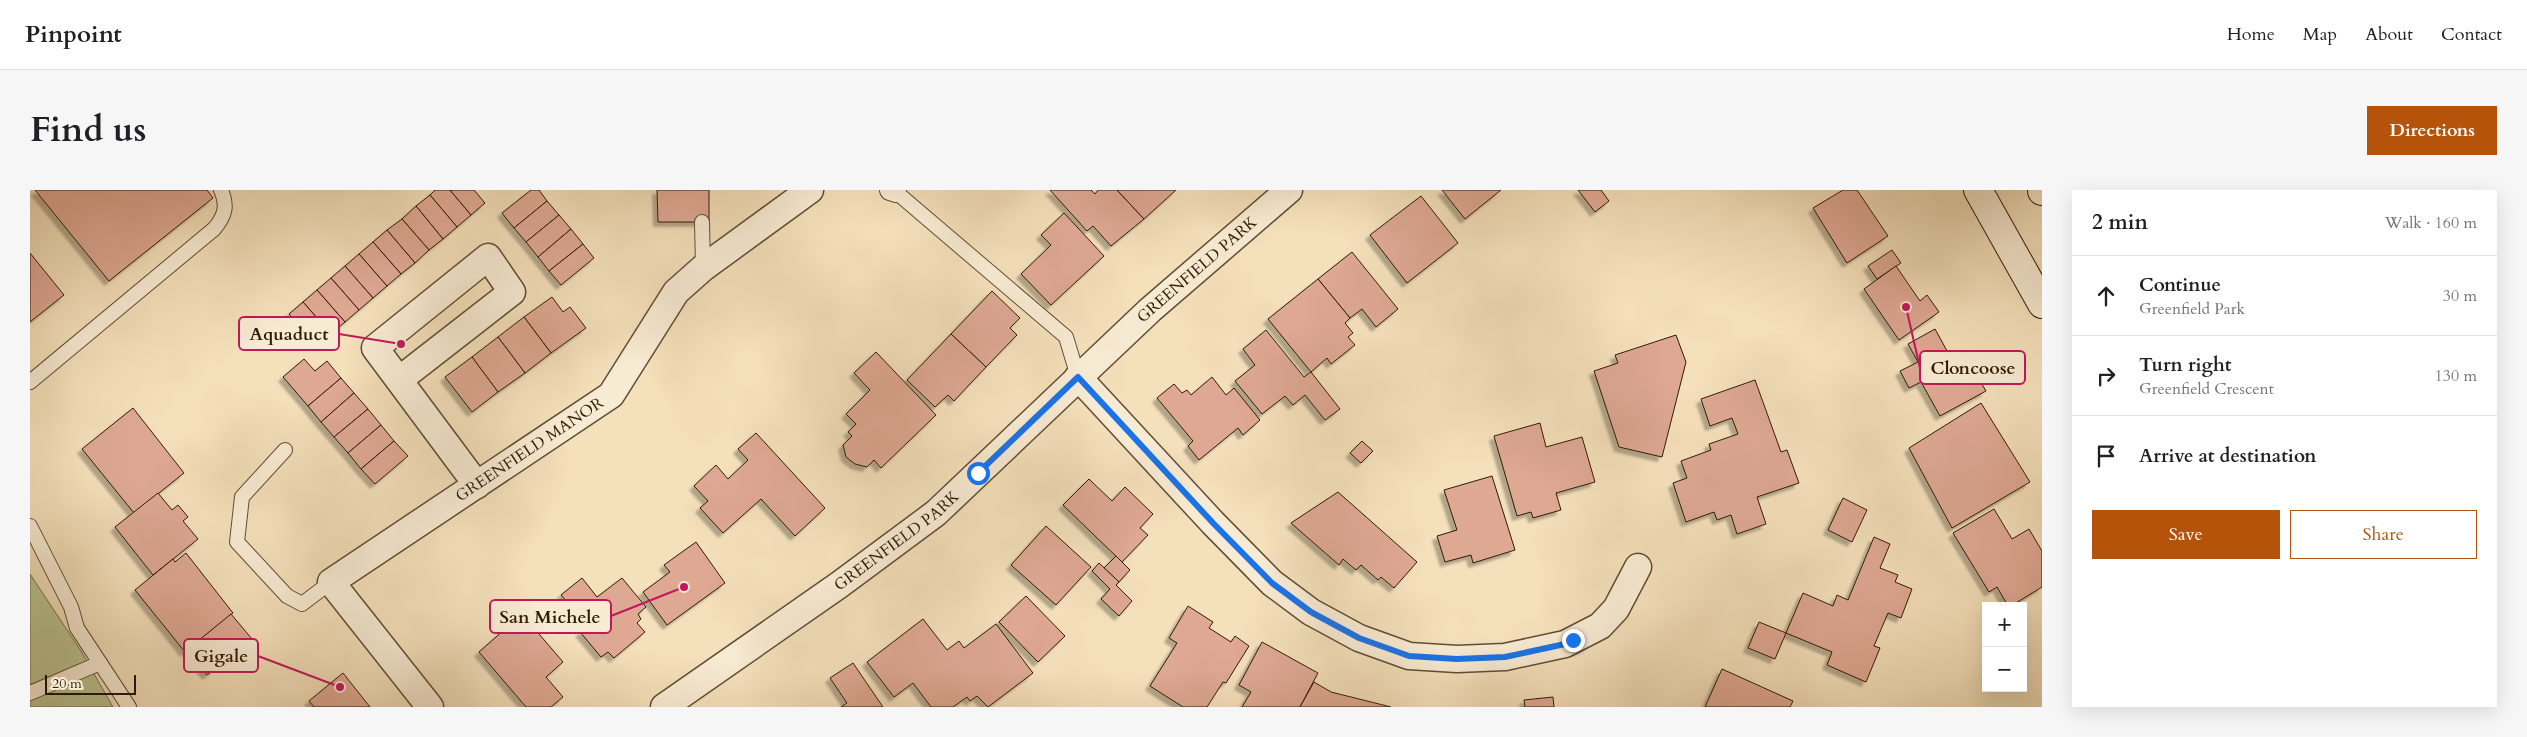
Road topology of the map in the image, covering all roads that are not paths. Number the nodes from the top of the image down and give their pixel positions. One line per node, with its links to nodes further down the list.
1 (221, 190): 11 (lane)
2 (810, 190): 7 (street, GREENFIELD MANOR)
3 (1288, 190): 9 (street, GREENFIELD PARK)
4 (1978, 190): 8 (main road)
5 (893, 191): 9 (lane)
6 (702, 222): 7 (lane)
7 (703, 268): 13 (street, GREENFIELD MANOR)
8 (2042, 304)
9 (1078, 377): 15 (street); 21 (street, GREENFIELD PARK)
10 (399, 380): 10 (street); 13 (street)
11 (30, 382)
12 (285, 450): 16 (lane)
13 (477, 485): 16 (street, GREENFIELD MANOR)
14 (30, 526): 17 (lane)
15 (1638, 567)
16 (331, 582): 20 (street)
17 (100, 663): 18 (lane); 19 (lane)
18 (30, 693)
19 (129, 707)
20 (430, 707)
21 (664, 707)

